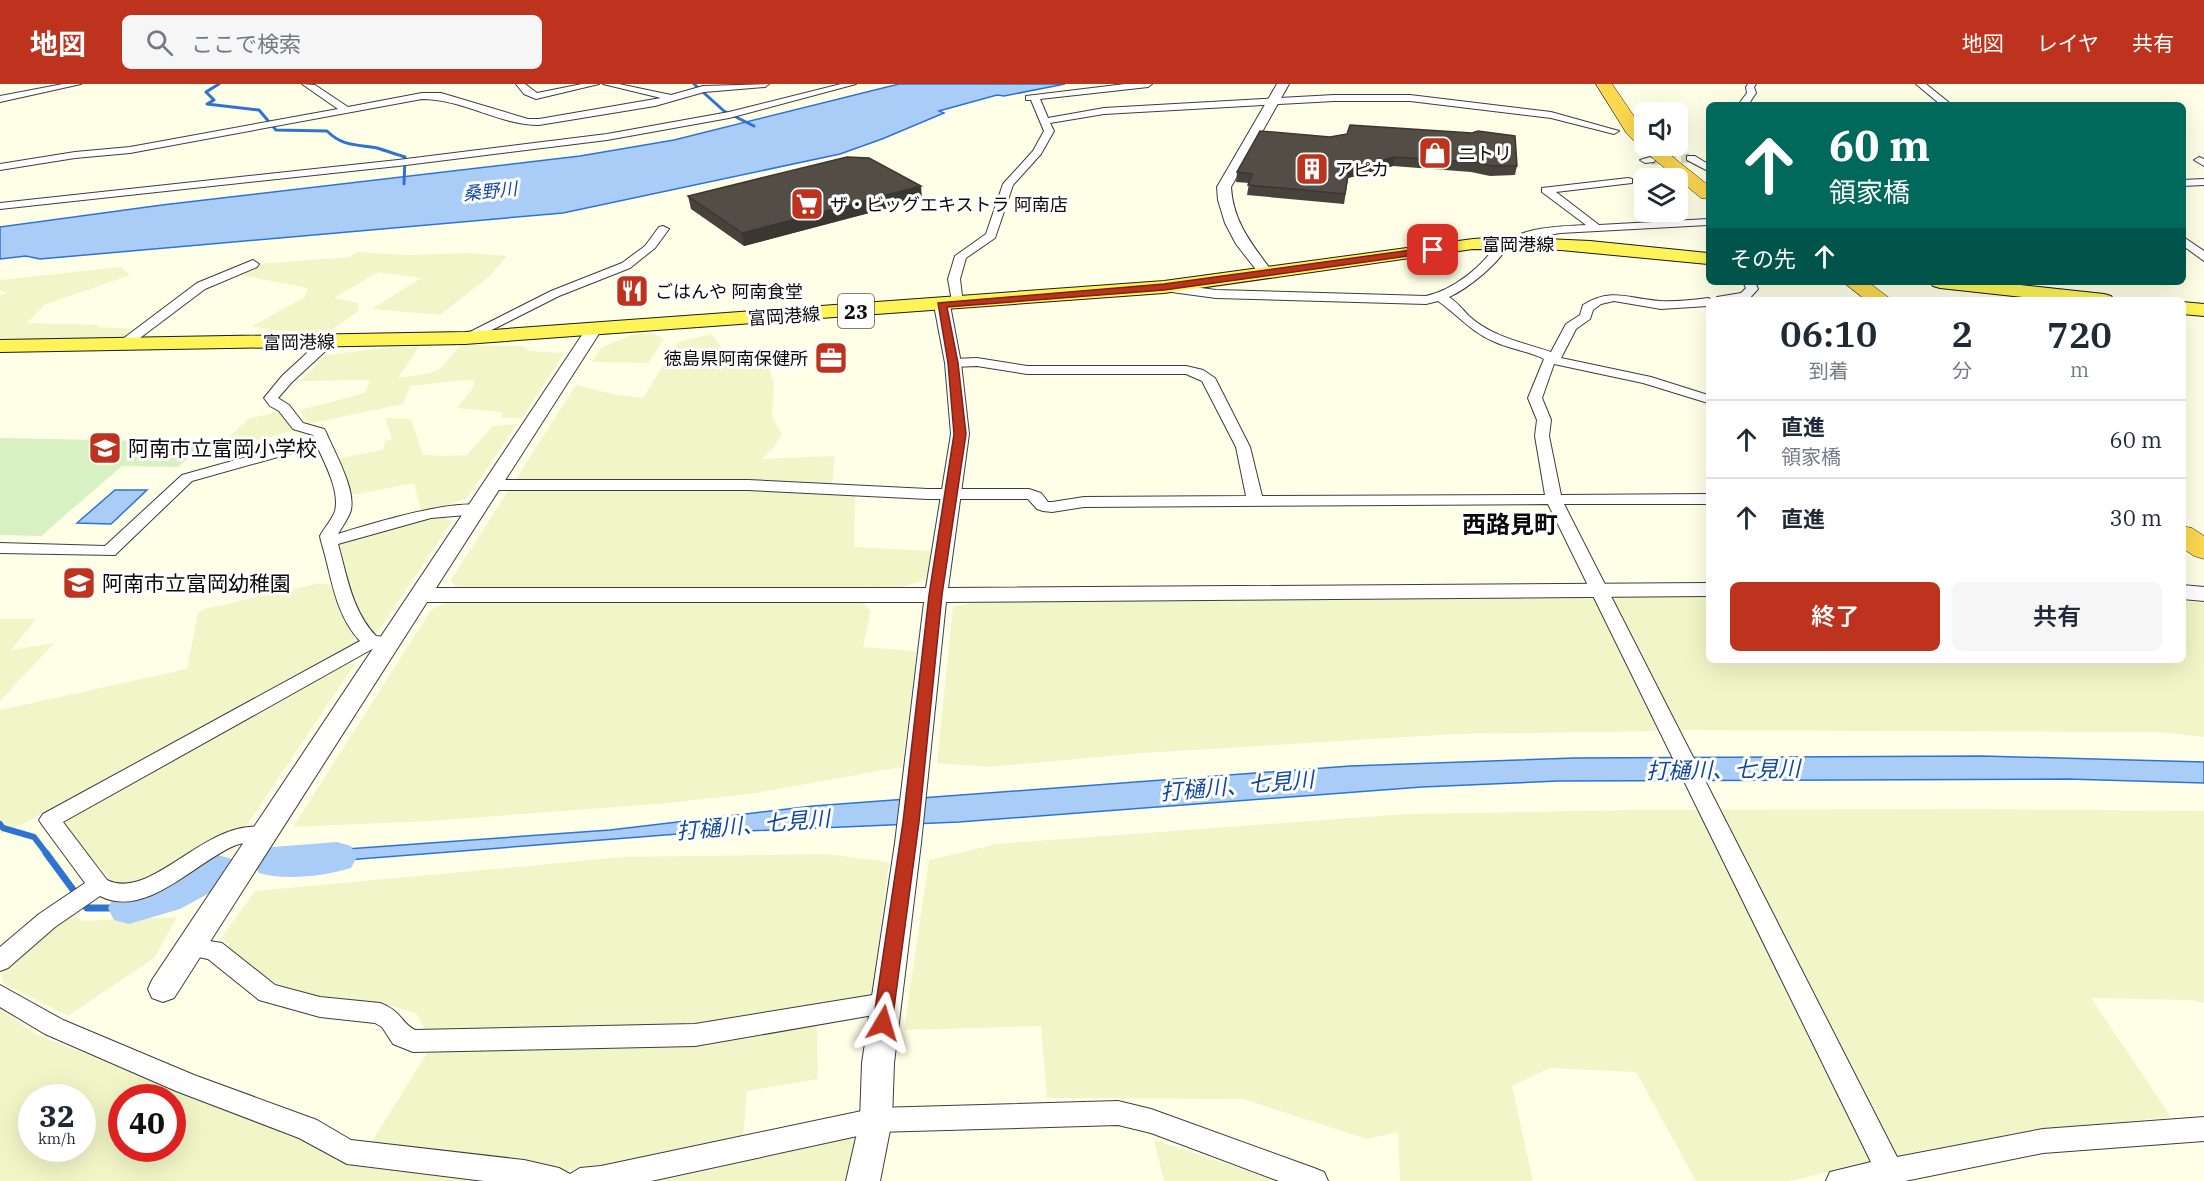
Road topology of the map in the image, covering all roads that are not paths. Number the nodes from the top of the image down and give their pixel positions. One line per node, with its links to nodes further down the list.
1 (77, 84): 18 (street)
2 (306, 84): 15 (street)
3 (520, 84): 4 (street)
4 (595, 84)
5 (607, 84): 17 (street)
6 (765, 84): 16 (street)
7 (852, 84): 37 (street)
8 (1148, 84): 24 (street)
9 (1283, 84): 19 (street)
10 (1604, 84): 25 (highway)
11 (1619, 84): 22 (highway)
12 (1752, 84): 20 (street)
13 (1920, 84): 21 (street)
14 (327, 86): 15 (street)
15 (316, 88): 23 (street)
16 (702, 88): 17 (street)
17 (670, 97): 23 (street)
18 (0, 99)
19 (1273, 102): 24 (street); 26 (street); 46 (street)
20 (1745, 102)
21 (1943, 102)
22 (1634, 107)
23 (348, 111): 30 (street)
24 (1044, 121): 58 (street)
25 (1634, 130)
26 (1614, 131)
27 (1706, 154): 31 (street)
28 (1650, 156): 36 (highway)
29 (1678, 156): 32 (highway)
30 (0, 167)
31 (1706, 167)
32 (1706, 179)
33 (1628, 181): 39 (street)
34 (2204, 182): 35 (street)
35 (2186, 183)
36 (1706, 193)
37 (0, 206)
38 (1706, 222): 39 (street)
39 (1597, 228): 41 (street)
40 (663, 229): 62 (street)
41 (1509, 242): 44 (main road, 富岡港線 / 23); 46 (main road, 富岡港線 / 23); 52 (street)
42 (2186, 242): 43 (street)
43 (2204, 257)
44 (1706, 259)
45 (253, 264): 64 (street)
46 (1266, 273): 51 (main road, 富岡港線 / 23)
47 (1750, 285): 53 (street)
48 (1837, 285): 54 (highway)
49 (1858, 285): 55 (highway)
50 (1967, 285): 56 (main road)
51 (1164, 287): 52 (street); 58 (main road, 富岡港線 / 23)
52 (1441, 297): 66 (street)
53 (1739, 297)
54 (1855, 297)
55 (1876, 297)
56 (2077, 297)
57 (1706, 302): 66 (street)
58 (950, 304): 61 (main road, 富岡港線 / 23); 67 (street)
59 (2186, 308): 60 (main road)
60 (2204, 310)
61 (594, 329): 62 (main road, 富岡港線 / 23); 70 (street)
62 (465, 338): 63 (main road, 富岡港線 / 23)
63 (327, 342): 64 (main road, 富岡港線 / 23); 69 (street)
64 (123, 344): 65 (main road, 富岡港線 / 23)
65 (1, 346)
66 (1553, 360): 68 (street); 73 (street)
67 (953, 363): 71 (street); 74 (street)
68 (1706, 398)
69 (322, 440): 79 (street); 80 (street)
70 (494, 485): 71 (street); 75 (street)
71 (953, 494): 74 (street); 87 (street)
72 (1706, 499): 73 (street)
73 (1554, 500): 74 (street); 82 (street)
74 (1255, 501)
75 (478, 509): 79 (street); 86 (street)
76 (2186, 513): 77 (highway)
77 (2204, 527)
78 (2186, 537): 81 (highway)
79 (330, 541): 88 (street)
80 (0, 548)
81 (2204, 550)
82 (1598, 590): 83 (street); 87 (street); 98 (street)
83 (1706, 590)
84 (2186, 592): 85 (street)
85 (2204, 594)
86 (421, 595): 87 (street); 88 (street)
87 (936, 595): 95 (street)
88 (381, 642): 89 (street); 90 (street)
89 (265, 835): 90 (street); 91 (street)
90 (93, 889): 92 (street)
91 (191, 947): 93 (street); 95 (street)
92 (0, 962)
93 (164, 989)
94 (0, 995): 99 (street)
95 (885, 1003): 96 (street)
96 (876, 1120): 100 (street); 101 (street); 102 (street)
97 (2204, 1129): 98 (street)
98 (1889, 1170): 103 (street)
99 (559, 1181)
100 (580, 1181)
101 (863, 1181)
102 (1314, 1181)
103 (1840, 1181)

